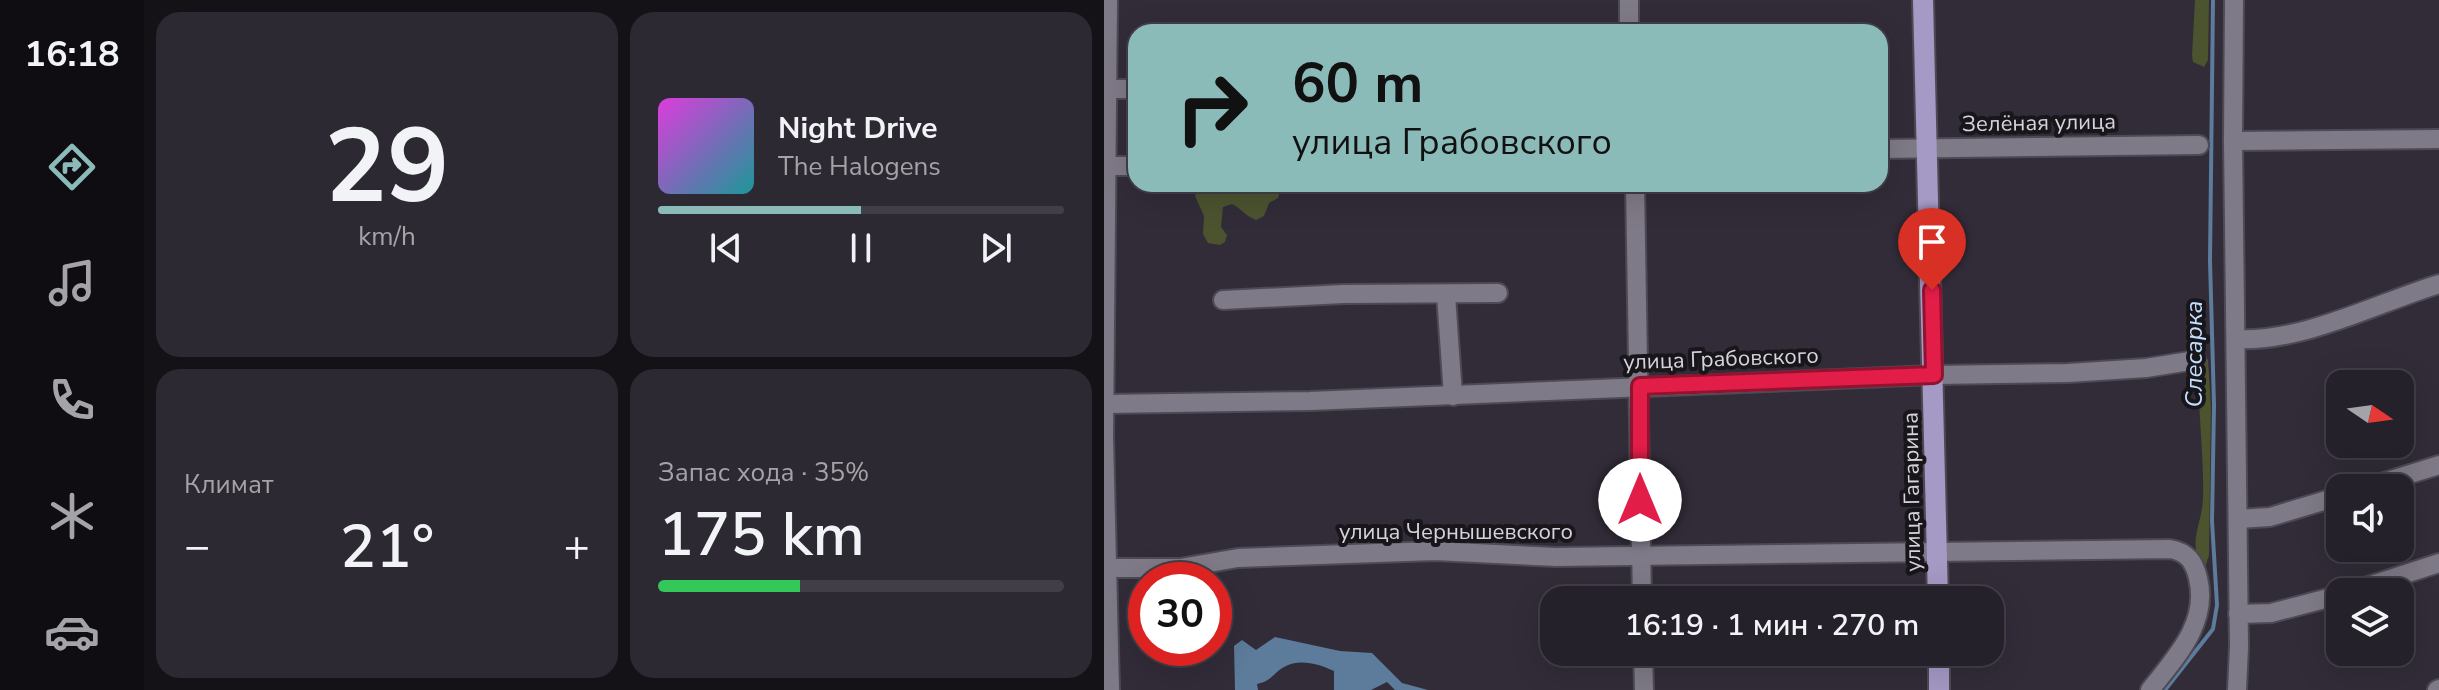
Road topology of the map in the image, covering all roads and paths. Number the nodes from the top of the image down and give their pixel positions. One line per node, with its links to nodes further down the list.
1 (1108, 0): 6 (street)
2 (1629, 0): 5 (street)
3 (1923, 0): 11 (main road, улица Гагарина)
4 (2234, 0): 9 (street)
5 (1629, 24)
6 (1106, 89): 7 (street); 13 (street)
7 (1128, 89)
8 (2439, 139): 9 (street)
9 (2233, 141): 20 (street)
10 (2199, 145): 11 (street, Зелёная улица)
11 (1928, 148): 12 (street, Зелёная улица); 22 (main road, улица Гагарина)
12 (1888, 149)
13 (1105, 166): 14 (street); 25 (street)
14 (1128, 166)
15 (1635, 192): 23 (street)
16 (2439, 284): 20 (street)
17 (1498, 293): 18 (street)
18 (1446, 295): 19 (street); 24 (street)
19 (1223, 300)
20 (2236, 339): 29 (street)
21 (2196, 360): 22 (street, улица Грабовского)
22 (1934, 375): 23 (street, улица Грабовского); 30 (main road, улица Гагарина)
23 (1640, 386): 24 (street, улица Грабовского); 31 (street)
24 (1453, 396): 25 (street, улица Грабовского)
25 (1104, 404): 33 (street)
26 (2439, 465): 27 (street)
27 (2410, 474)
28 (2326, 500): 29 (street)
29 (2238, 519): 38 (street)
30 (1937, 553): 31 (street, улица Чернышевского); 36 (main road, улица Гагарина); 44 (street, улица Чернышевского)
31 (1640, 556): 33 (street, улица Чернышевского); 35 (street)
32 (2439, 563): 34 (street)
33 (1105, 568): 41 (street)
34 (2393, 578)
35 (1641, 586)
36 (1938, 586)
37 (2326, 599): 38 (street)
38 (2238, 614): 45 (street)
39 (1643, 666): 42 (street)
40 (1939, 666): 43 (main road)
41 (1110, 690)
42 (1644, 690)
43 (1939, 690)
44 (2150, 690)
45 (2237, 690)

